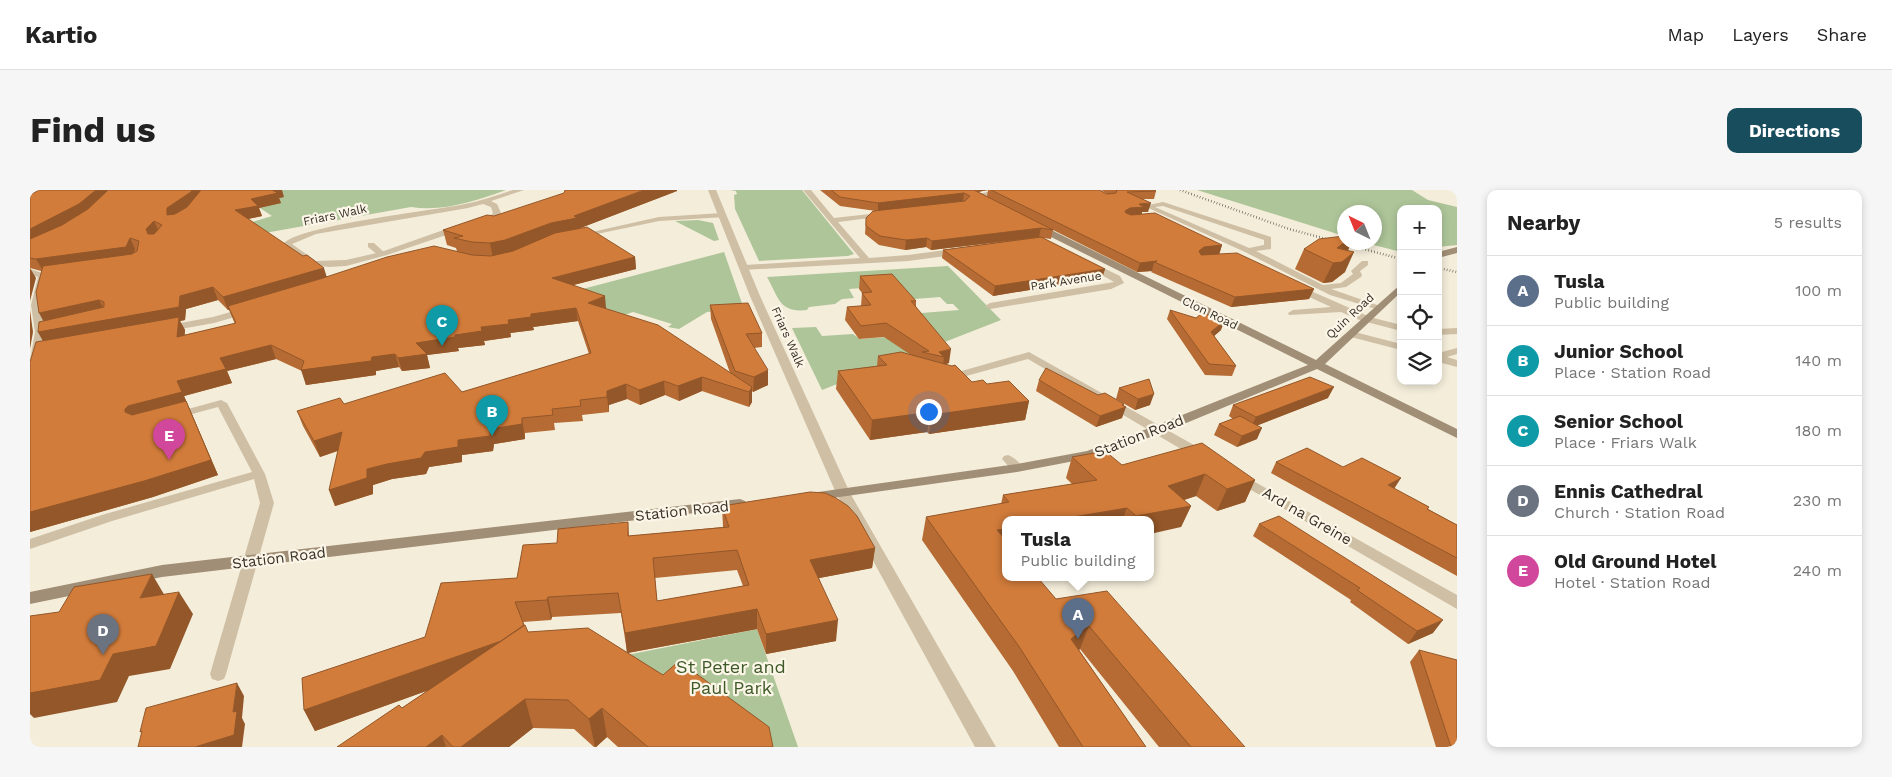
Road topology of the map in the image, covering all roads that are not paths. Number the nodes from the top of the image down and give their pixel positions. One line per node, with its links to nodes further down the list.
1 (520, 190): 6 (street, Friars Walk)
2 (712, 190): 9 (street, Friars Walk)
3 (807, 190): 11 (street)
4 (1013, 190): 5 (lane)
5 (972, 194): 7 (main road)
6 (484, 201): 22 (street, Friars Walk); 22 (street, Friars Walk)
7 (992, 204)
8 (898, 213): 11 (street)
9 (722, 215): 16 (street); 26 (street, Friars Walk)
10 (1154, 218): 15 (street)
11 (833, 220): 24 (street)
12 (1212, 221): 14 (lane); 14 (lane); 20 (lane)
13 (1026, 222): 46 (main road, Clon Road)
14 (1191, 224): 20 (lane)
15 (1190, 236)
16 (570, 238)
17 (1048, 243): 32 (street, Park Avenue)
18 (371, 244): 22 (lane)
19 (974, 250): 24 (street)
20 (1248, 250): 29 (lane)
21 (1457, 250): 23 (main road)
22 (382, 254)
23 (1442, 254)
24 (866, 260): 26 (street)
25 (1365, 263): 29 (lane)
26 (745, 268): 56 (street, Friars Walk)
27 (30, 272): 49 (street)
28 (1288, 283): 34 (street)
29 (1321, 287): 33 (lane)
30 (1397, 291): 33 (main road, Quin Road)
31 (260, 306): 38 (street)
32 (990, 306)
33 (1379, 307): 36 (main road, Quin Road)
34 (1340, 309): 35 (street); 36 (street)
35 (1293, 313)
36 (1366, 319): 37 (lane); 41 (main road, Quin Road)
37 (1397, 327)
38 (156, 330)
39 (1457, 331): 40 (lane)
40 (1442, 332)
41 (1351, 334): 42 (street); 46 (main road, Quin Road)
42 (1397, 346)
43 (1457, 350): 44 (street)
44 (1442, 356)
45 (1442, 358): 47 (street)
46 (1318, 364): 51 (main road, Station Road); 52 (main road, Clon Road)
47 (1457, 364)
48 (940, 376): 51 (street, Ard na Greine)
49 (30, 378)
50 (158, 420): 55 (lane)
51 (1158, 430): 53 (main road, Station Road); 62 (street, Ard na Greine)
52 (1457, 434)
53 (1090, 454): 54 (lane); 56 (main road, Station Road)
54 (1104, 466)
55 (259, 474): 59 (lane); 60 (lane)
56 (843, 493): 57 (main road, Station Road); 64 (street, Friars Walk)
57 (793, 499)
58 (757, 503): 60 (main road, Station Road)
59 (30, 544)
60 (251, 562): 61 (main road, Station Road); 63 (lane)
61 (30, 598)
62 (1457, 603)
63 (218, 674)
64 (986, 747)

